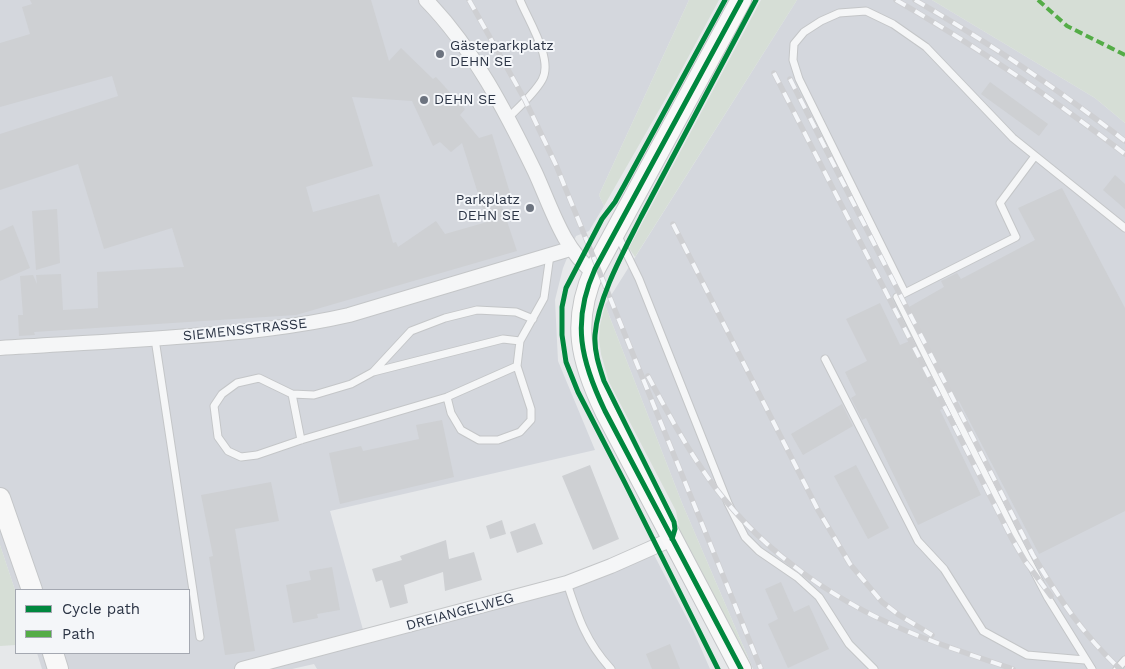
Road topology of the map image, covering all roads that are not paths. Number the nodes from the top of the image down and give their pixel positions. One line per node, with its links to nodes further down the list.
1 (426, 0): 4 (street)
2 (520, 0): 4 (lane)
3 (741, 0): 7 (street)
4 (508, 118): 8 (street)
5 (1035, 156): 6 (lane); 11 (lane); 11 (lane)
6 (1125, 228)
7 (615, 231): 10 (street); 34 (lane)
8 (570, 249): 9 (street, SIEMENSSTRASSE); 10 (street)
9 (550, 255): 12 (lane); 13 (street, SIEMENSSTRASSE)
10 (594, 273): 23 (street)
11 (905, 292): 28 (lane)
12 (533, 318): 14 (lane); 18 (lane)
13 (155, 339): 15 (street, SIEMENSSTRASSE); 26 (lane)
14 (520, 341): 17 (lane); 18 (lane)
15 (0, 348)
16 (825, 359): 28 (lane)
17 (517, 366): 20 (lane); 20 (lane)
18 (373, 372): 19 (lane)
19 (292, 394): 21 (lane); 21 (lane)
20 (447, 397): 21 (lane)
21 (301, 440)
22 (0, 498): 25 (street)
23 (672, 539): 24 (street, DREIANGELWEG); 33 (street)
24 (567, 583): 31 (street, DREIANGELWEG); 32 (lane)
25 (32, 589)
26 (200, 637)
27 (53, 654): 30 (street)
28 (1085, 660): 35 (lane)
29 (1125, 660): 36 (lane)
30 (58, 669)
31 (242, 669)
32 (611, 669)
33 (741, 669)
34 (874, 669)
35 (1092, 669)
36 (1117, 669)

